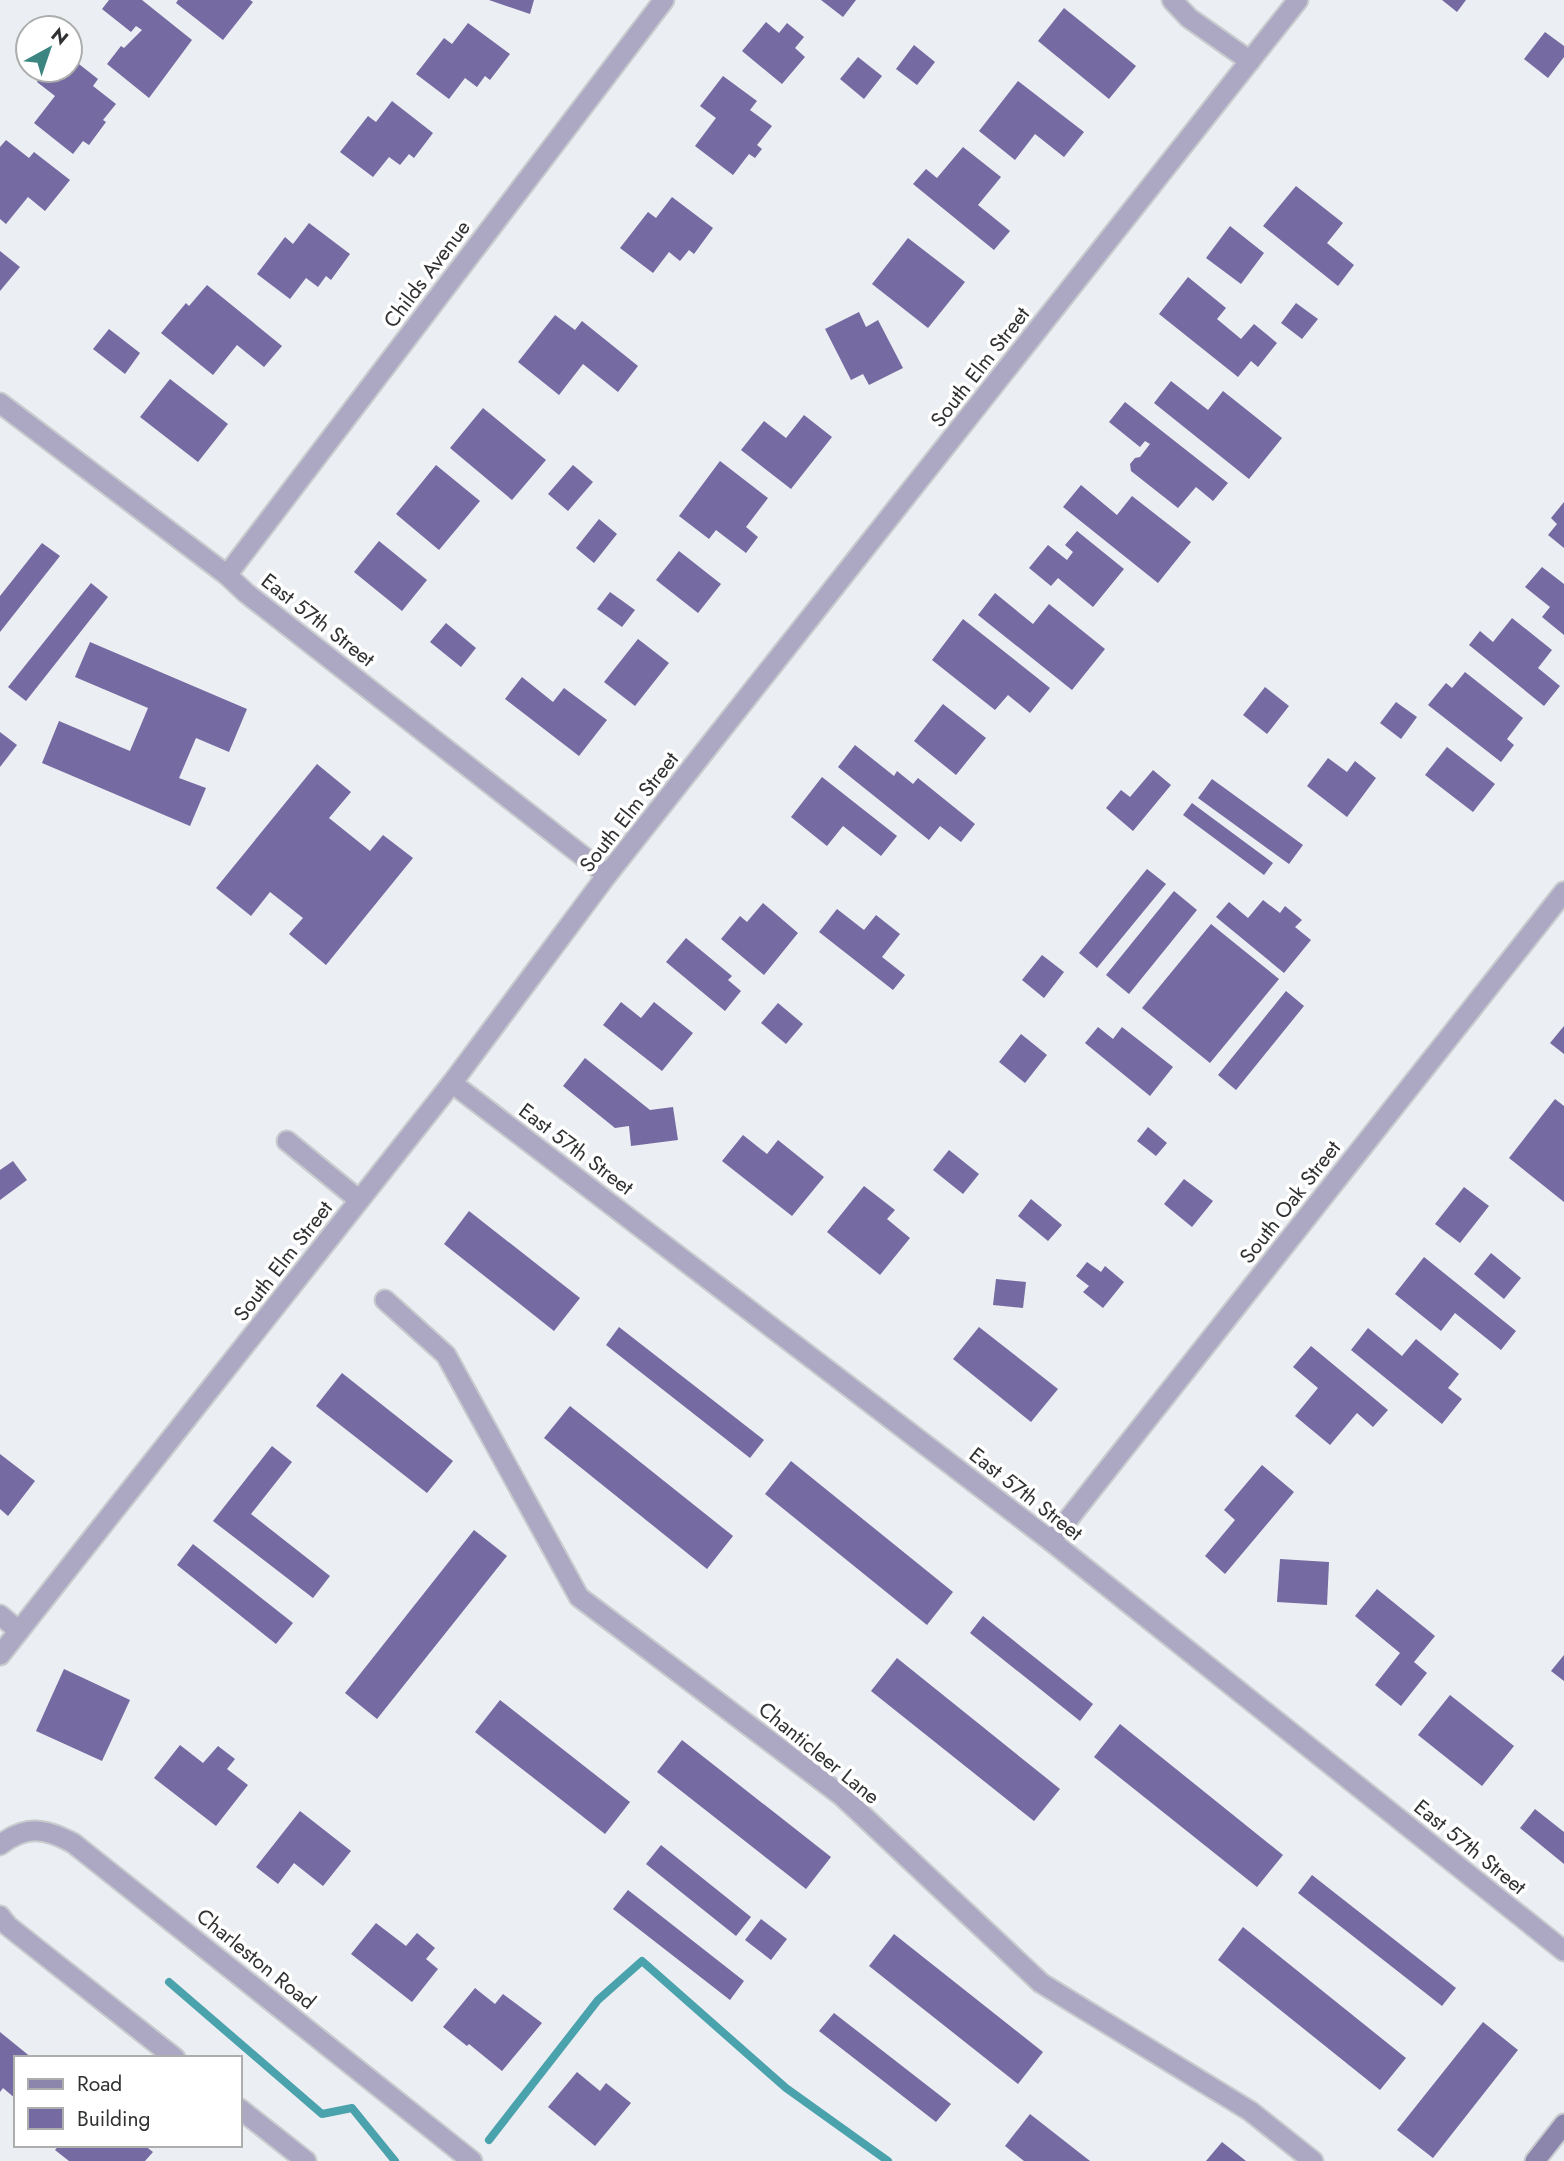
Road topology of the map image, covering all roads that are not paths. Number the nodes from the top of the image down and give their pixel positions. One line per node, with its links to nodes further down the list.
1 (664, 0): 6 (street, Childs Avenue)
2 (1172, 0): 4 (street)
3 (1298, 0): 4 (street, South Elm Street)
4 (1250, 61): 7 (street, South Elm Street)
5 (2, 408): 6 (street, East 57th Street)
6 (227, 575): 7 (street, East 57th Street)
7 (607, 875): 9 (street, South Elm Street)
8 (1564, 892): 13 (street, South Oak Street)
9 (452, 1083): 11 (street, South Elm Street); 13 (street, East 57th Street)
10 (287, 1142): 11 (street)
11 (359, 1200): 15 (street, South Elm Street)
12 (385, 1300): 25 (street, Chanticleer Lane)
13 (1051, 1541): 19 (street, East 57th Street)
14 (0, 1615): 15 (street)
15 (19, 1631): 16 (street, South Elm Street)
16 (0, 1655)
17 (0, 1845): 24 (street, Charleston Road)
18 (0, 1916): 20 (street)
19 (1564, 1951)
20 (172, 2056)
21 (242, 2111): 23 (street)
22 (1564, 2124): 26 (main road)
23 (306, 2161)
24 (472, 2161)
25 (1313, 2161)
26 (1535, 2161)

